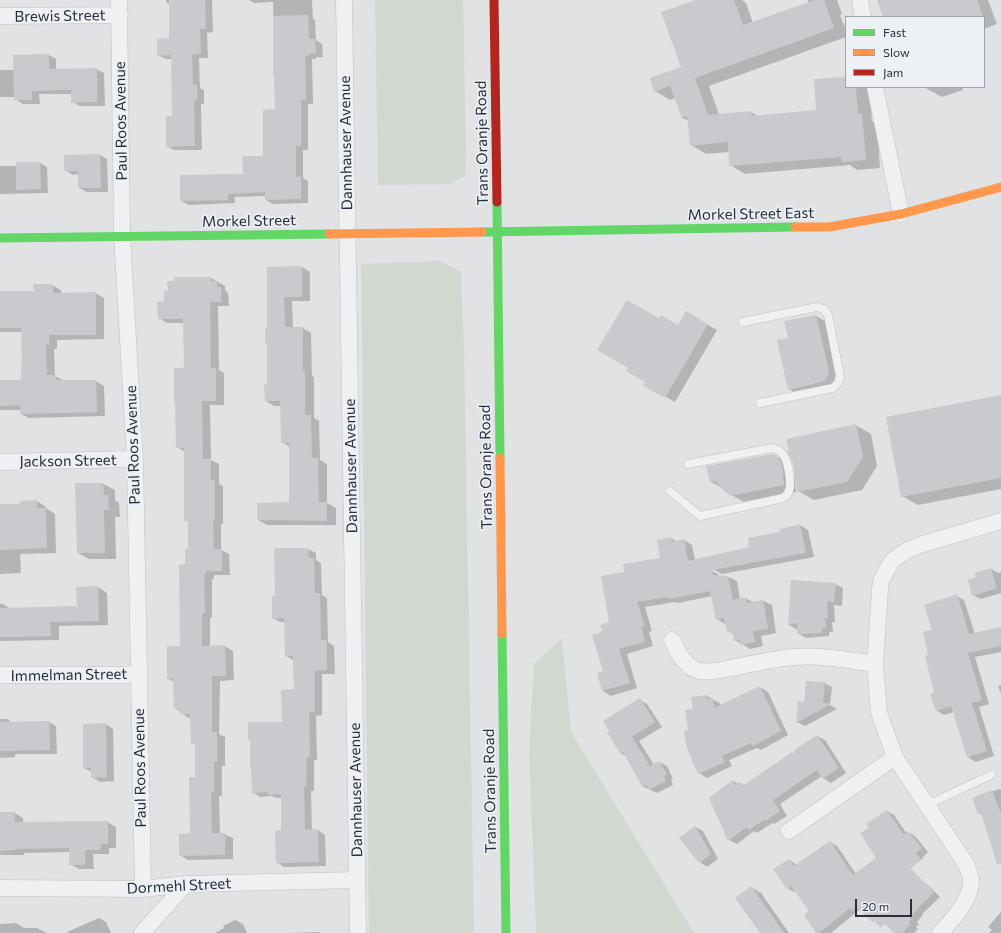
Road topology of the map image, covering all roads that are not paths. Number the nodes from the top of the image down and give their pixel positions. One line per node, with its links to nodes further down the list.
1 (344, 0): 11 (street, Dannhauser Avenue)
2 (494, 0): 10 (street, Trans Oranje Road)
3 (860, 0): 6 (street)
4 (119, 7): 5 (street, Brewis Street); 12 (street, Paul Roos Avenue)
5 (0, 16)
6 (863, 16)
7 (875, 88): 9 (street)
8 (1001, 187): 9 (street, Morkel Street East)
9 (901, 214): 10 (street, Morkel Street East)
10 (498, 231): 11 (street, Morkel Street); 35 (street, Trans Oranje Road)
11 (347, 233): 12 (street, Morkel Street); 29 (street, Dannhauser Avenue)
12 (122, 236): 13 (street, Morkel Street); 16 (street, Paul Roos Avenue)
13 (0, 238)
14 (743, 322): 15 (lane)
15 (760, 403)
16 (135, 460): 17 (street, Jackson Street); 23 (street, Paul Roos Avenue)
17 (0, 462)
18 (688, 464): 19 (lane)
19 (670, 491)
20 (1001, 520): 22 (street)
21 (672, 640): 22 (street)
22 (875, 664): 25 (street)
23 (138, 674): 24 (street, Immelman Street); 32 (street, Paul Roos Avenue)
24 (0, 675)
25 (895, 757): 27 (street); 28 (street)
26 (991, 775): 27 (lane)
27 (926, 805): 36 (street)
28 (789, 831)
29 (357, 880): 30 (street, Dormehl Street); 34 (street, Dannhauser Avenue)
30 (186, 884): 32 (street, Dormehl Street); 33 (street)
31 (0, 888): 32 (street, Dormehl Street)
32 (142, 889)
33 (142, 933)
34 (358, 933)
35 (506, 933)
36 (940, 933)

